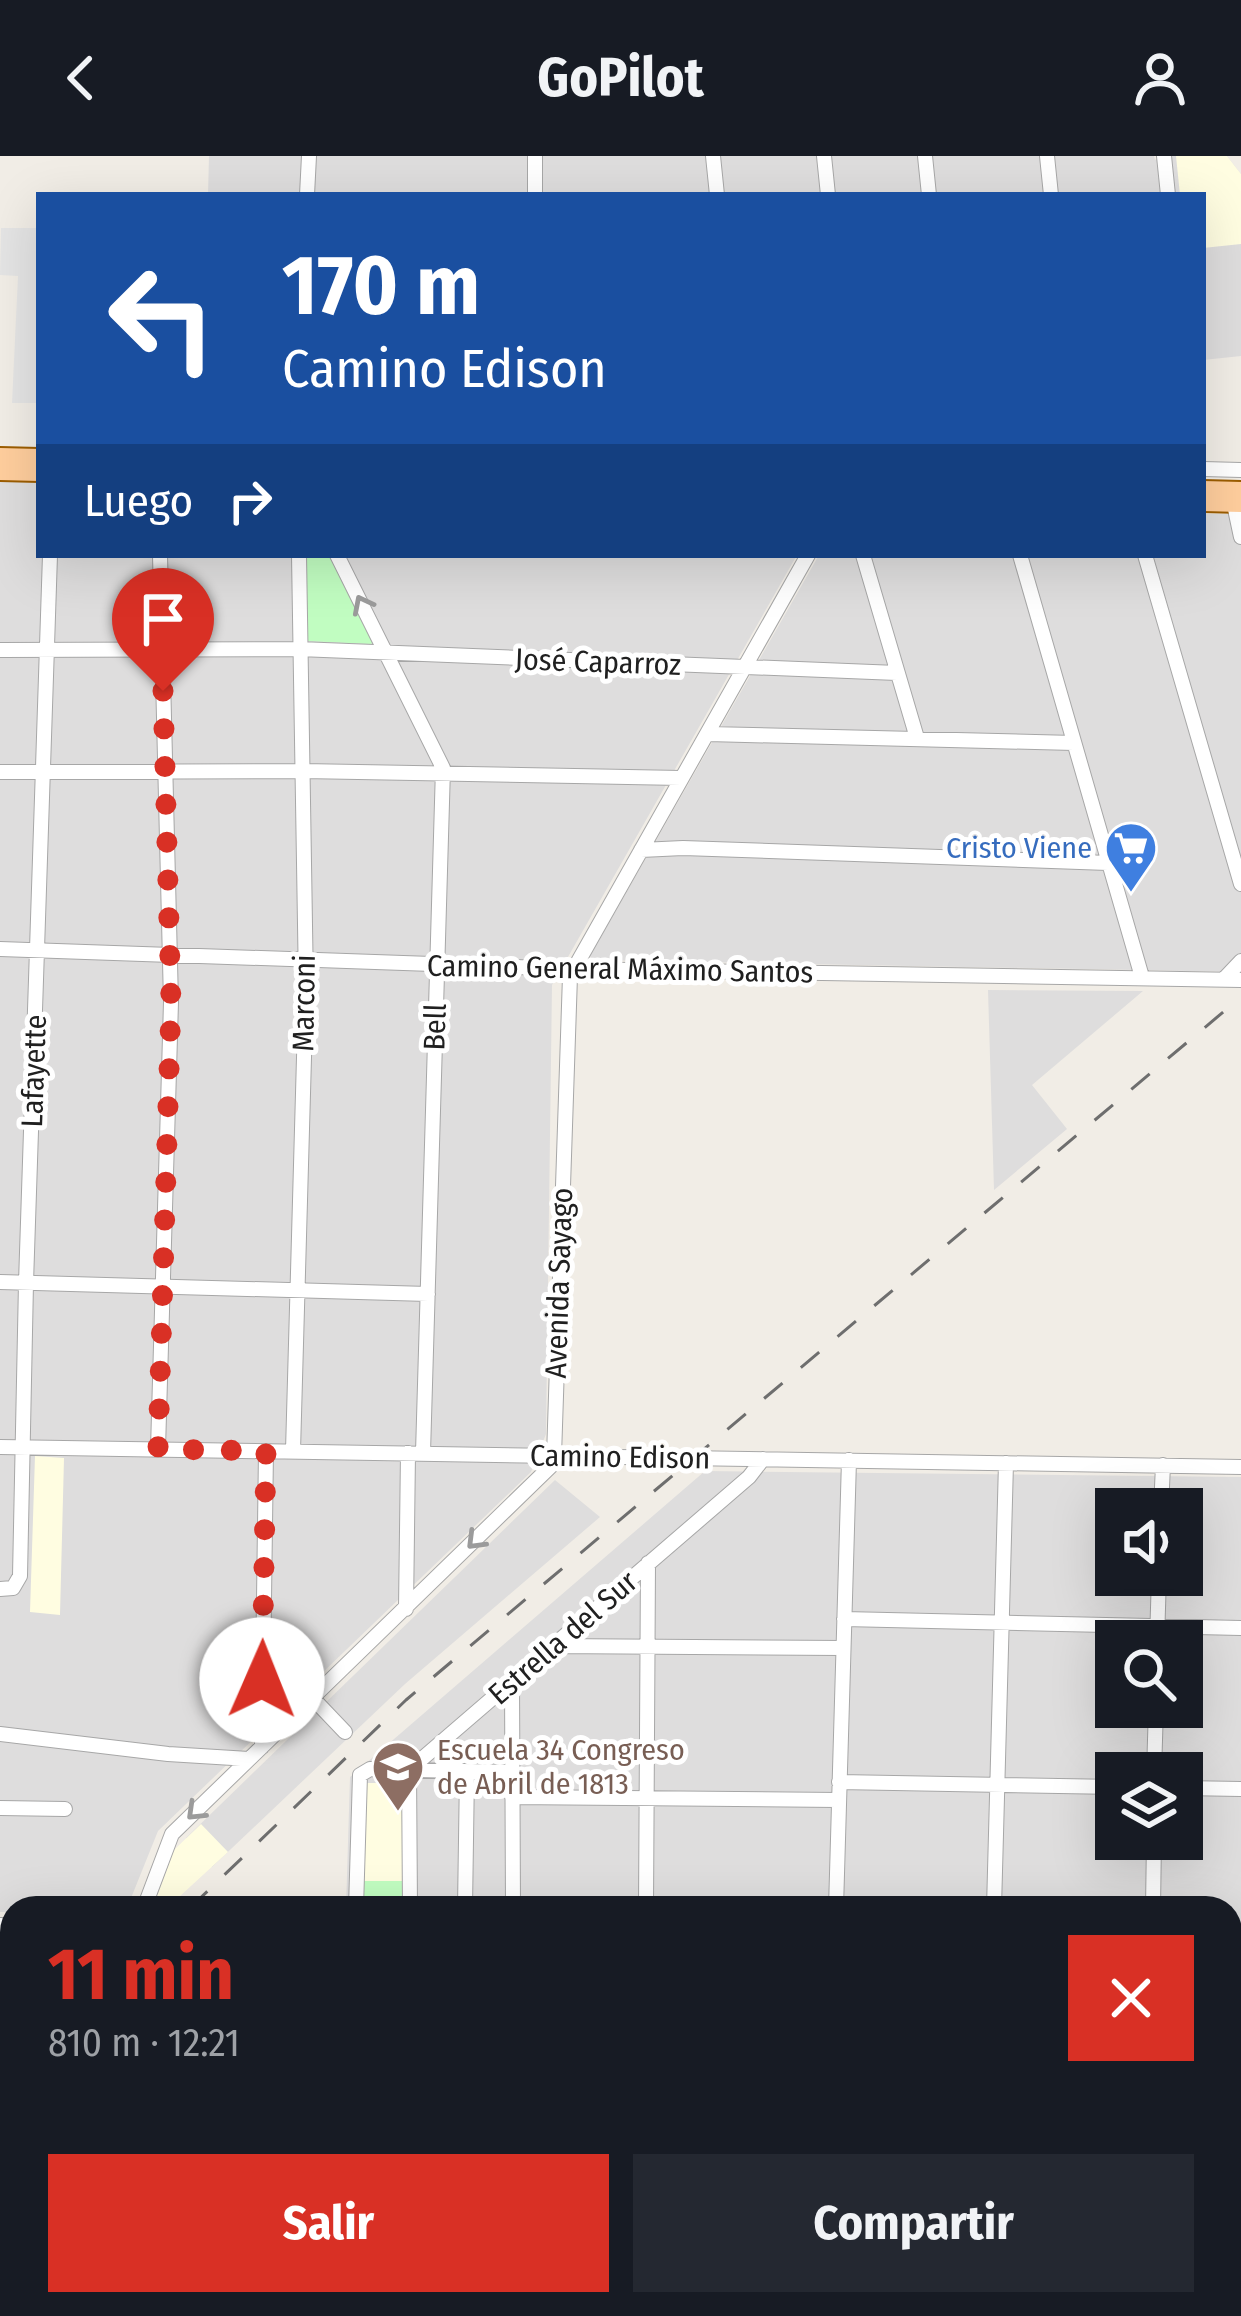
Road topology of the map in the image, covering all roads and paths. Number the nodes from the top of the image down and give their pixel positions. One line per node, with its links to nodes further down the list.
1 (309, 156): 8 (street)
2 (535, 156): 9 (street)
3 (713, 156): 10 (street)
4 (824, 156): 11 (street)
5 (925, 156): 12 (street)
6 (1048, 156): 13 (street)
7 (1164, 156): 14 (street)
8 (307, 192)
9 (535, 192)
10 (717, 192)
11 (828, 192)
12 (929, 192)
13 (1051, 192)
14 (1168, 192)
15 (0, 456): 16 (main road)
16 (36, 458)
17 (1206, 469): 18 (street)
18 (1241, 470)
19 (0, 472): 20 (main road)
20 (36, 472)
21 (1206, 490): 22 (main road)
22 (1237, 497): 23 (main road); 24 (street)
23 (1206, 502)
24 (1240, 528)
25 (50, 558): 35 (street, Lafayette)
26 (160, 558): 36 (street)
27 (299, 558): 33 (street, Marconi)
28 (339, 558): 37 (street, Bell, one-way to 28)
29 (806, 558): 38 (street, Avenida Sayago)
30 (864, 558): 39 (street)
31 (1021, 558): 42 (street)
32 (1146, 558): 51 (street)
33 (299, 649): 36 (street, José Caparroz); 37 (street, José Caparroz); 43 (street, Marconi)
34 (0, 650): 35 (street, José Caparroz)
35 (46, 650): 36 (street, José Caparroz); 45 (street, Lafayette)
36 (162, 650): 46 (street)
37 (387, 652): 38 (street, José Caparroz); 47 (street, Bell)
38 (744, 668): 39 (street, José Caparroz); 40 (street, Avenida Sayago)
39 (898, 673): 41 (street)
40 (707, 734): 41 (street); 48 (street, Avenida Sayago)
41 (917, 738): 42 (street)
42 (1074, 743): 50 (street)
43 (303, 771): 46 (street); 47 (street); 56 (street, Marconi)
44 (0, 772): 45 (street)
45 (41, 772): 46 (street); 53 (street, Lafayette)
46 (166, 772): 54 (street)
47 (442, 775): 48 (street); 57 (street, Bell)
48 (681, 778): 49 (street, Avenida Sayago)
49 (641, 850): 50 (street); 58 (street, Avenida Sayago)
50 (1108, 863): 59 (street)
51 (1241, 884)
52 (0, 949): 53 (street, Camino General Máximo Santos)
53 (38, 951): 54 (street, Camino General Máximo Santos); 63 (street, Lafayette)
54 (170, 956): 56 (street, Camino General Máximo Santos); 64 (street)
55 (1241, 961): 60 (street)
56 (305, 962): 57 (street, Camino General Máximo Santos); 65 (street, Marconi)
57 (437, 965): 58 (street, Camino General Máximo Santos); 66 (street, Bell)
58 (573, 969): 59 (street, Camino General Máximo Santos); 73 (street, Avenida Sayago)
59 (1142, 977): 60 (street, Camino General Máximo Santos)
60 (1223, 980): 61 (street, Camino General Máximo Santos)
61 (1241, 980)
62 (0, 1282): 63 (street)
63 (26, 1283): 64 (street); 68 (street, Lafayette)
64 (160, 1287): 65 (street); 69 (street)
65 (296, 1291): 66 (street); 70 (street, Marconi)
66 (428, 1294): 72 (street, Bell)
67 (0, 1447): 68 (street, Camino Edison)
68 (22, 1448): 69 (street, Camino Edison); 81 (street, Lafayette)
69 (158, 1449): 71 (street, Camino Edison)
70 (292, 1450): 71 (street, Camino Edison); 72 (street, Camino Edison)
71 (266, 1451): 88 (street)
72 (416, 1453): 73 (street, Camino Edison); 82 (street, Bell)
73 (554, 1456): 74 (street, Camino Edison); 82 (street, one-way to 82)
74 (763, 1459): 75 (street, Camino Edison); 80 (street, Estrella del Sur)
75 (849, 1460): 76 (street, Camino Edison); 83 (street)
76 (1006, 1463): 77 (street, Camino Edison); 84 (street)
77 (1163, 1466): 78 (street, Camino Edison); 79 (street)
78 (1241, 1467)
79 (1162, 1488)
80 (648, 1564): 89 (street, Estrella del Sur); 90 (street)
81 (8, 1587)
82 (406, 1609): 93 (street)
83 (844, 1619): 84 (street); 91 (street)
84 (1000, 1622): 86 (street); 102 (street)
85 (1241, 1628): 87 (street)
86 (1095, 1629)
87 (1203, 1631)
88 (262, 1646): 93 (street); 96 (street)
89 (552, 1646): 90 (street); 92 (street, Estrella del Sur)
90 (649, 1648): 91 (street); 107 (street)
91 (843, 1648): 101 (street)
92 (512, 1682): 98 (street, Estrella del Sur); 100 (street)
93 (313, 1698): 94 (street); 96 (street)
94 (345, 1732)
95 (0, 1734): 97 (street)
96 (262, 1747): 97 (street)
97 (249, 1760): 112 (street, one-way to 112)
98 (409, 1770): 99 (street); 113 (street); 114 (street)
99 (467, 1772): 100 (street); 115 (street)
100 (511, 1772): 106 (street)
101 (839, 1782): 102 (street); 108 (street)
102 (996, 1784): 103 (street); 119 (street)
103 (1095, 1786)
104 (1203, 1788): 105 (street)
105 (1241, 1789)
106 (512, 1797): 107 (street); 116 (street)
107 (648, 1798): 108 (street); 117 (street)
108 (838, 1801): 118 (street)
109 (0, 1808): 110 (street)
110 (65, 1810)
111 (1154, 1860): 120 (street)
112 (148, 1896)
113 (356, 1896)
114 (410, 1896)
115 (465, 1896)
116 (513, 1896)
117 (646, 1896)
118 (836, 1896)
119 (994, 1896)
120 (1154, 1896)

